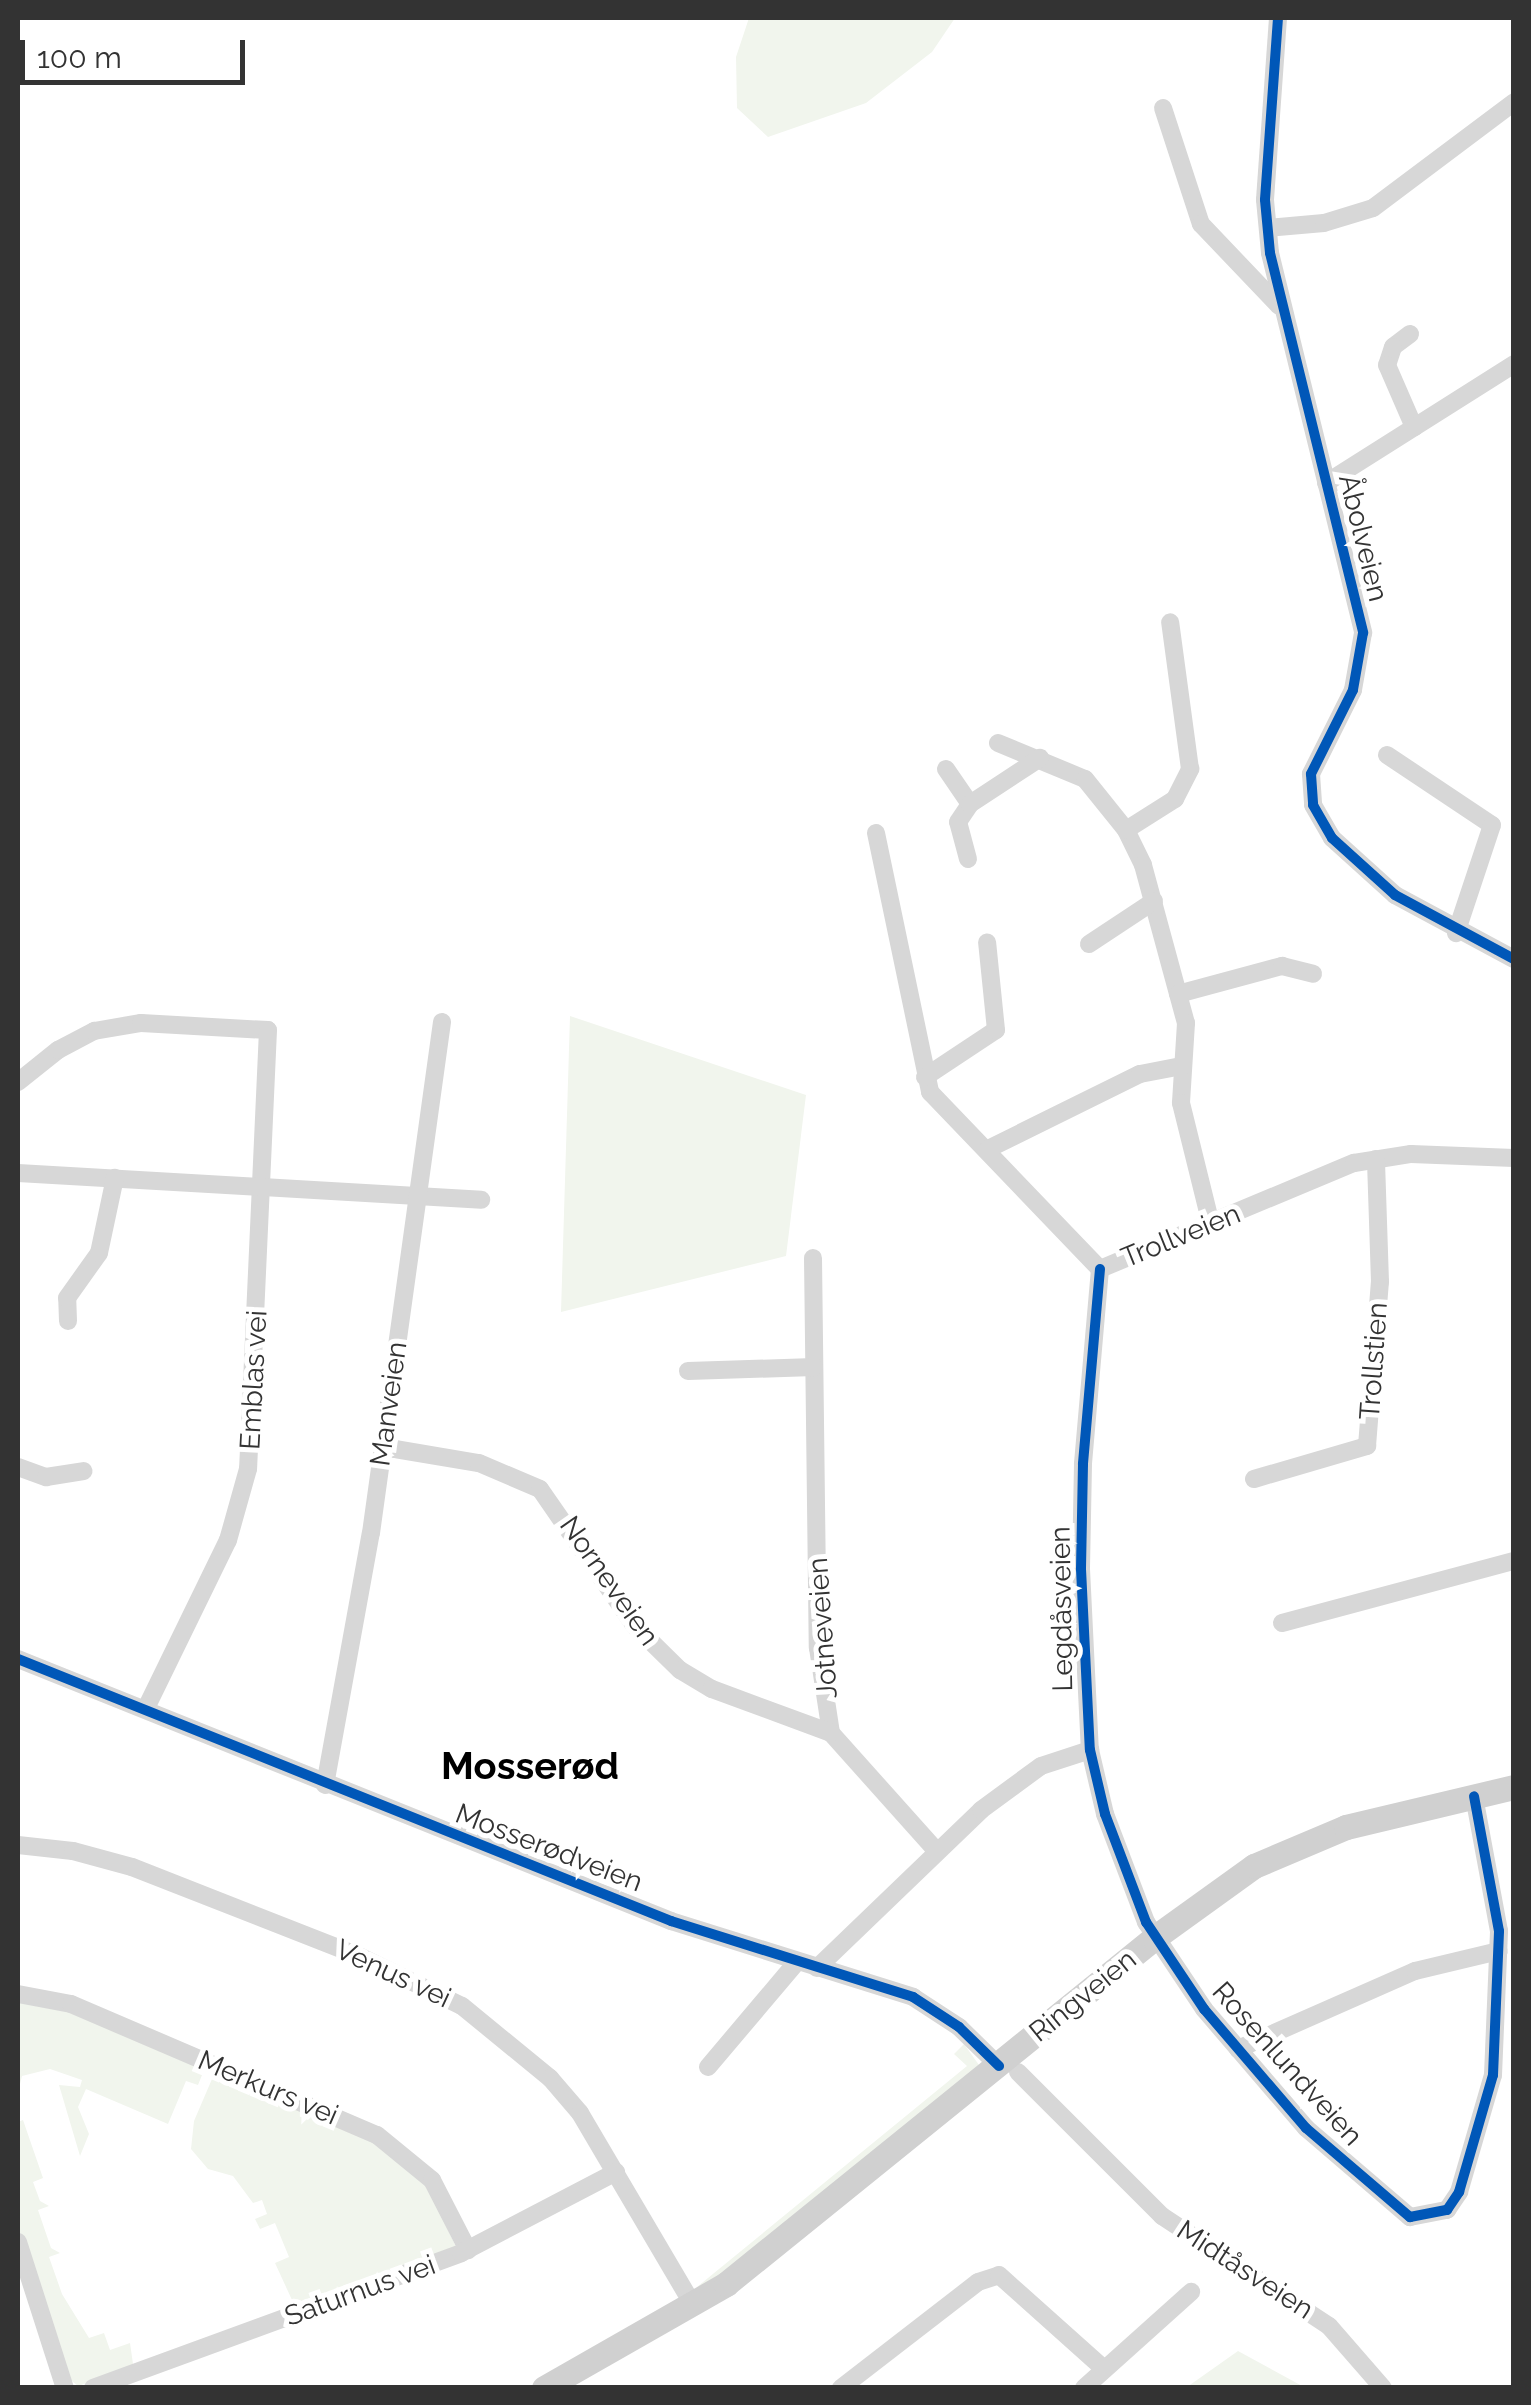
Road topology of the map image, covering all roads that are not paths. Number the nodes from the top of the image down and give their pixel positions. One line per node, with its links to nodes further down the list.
1 (1278, 18): 4 (street, Åbolveien)
2 (1514, 102): 4 (street)
3 (1163, 108): 5 (street)
4 (1268, 228): 5 (street, Åbolveien)
5 (1279, 306): 9 (street, Åbolveien)
6 (1410, 334): 8 (street)
7 (1514, 364): 8 (street)
8 (1414, 427): 9 (street)
9 (1326, 484): 20 (street, Åbolveien)
10 (1170, 622): 16 (street)
11 (998, 743): 13 (street)
12 (1387, 754): 20 (street)
13 (1040, 758): 15 (street); 16 (street)
14 (946, 769): 15 (street)
15 (970, 804): 18 (street)
16 (1126, 830): 19 (street)
17 (876, 833): 28 (street, Trollveien)
18 (968, 859)
19 (1154, 900): 22 (street); 25 (street)
20 (1456, 933): 23 (street, Åbolveien)
21 (987, 942): 28 (street)
22 (1090, 944)
23 (1514, 959)
24 (1313, 974): 25 (street)
25 (1178, 994): 27 (street)
26 (442, 1022): 36 (street, Manveien)
27 (1182, 1066): 30 (street); 38 (street)
28 (925, 1077): 30 (street, Trollveien)
29 (18, 1082): 35 (street, Emblas vei)
30 (988, 1149): 40 (street, Trollveien)
31 (1514, 1158): 32 (street, Trollveien)
32 (1376, 1159): 38 (street, Trollveien); 47 (street, Trollstien)
33 (18, 1174): 34 (street)
34 (115, 1178): 35 (street); 41 (street)
35 (264, 1188): 36 (street); 51 (street, Emblas vei)
36 (419, 1198): 37 (street); 44 (street, Manveien)
37 (481, 1200)
38 (1211, 1224): 40 (street, Trollveien)
39 (813, 1258): 42 (street, Jotneveien)
40 (1100, 1269): 53 (street, Legdåsveien)
41 (68, 1321)
42 (814, 1367): 43 (street); 52 (street, Jotneveien)
43 (688, 1371)
44 (383, 1446): 52 (street, Norneveien); 54 (street, Manveien)
45 (18, 1468): 46 (street)
46 (84, 1471)
47 (1254, 1479)
48 (1514, 1562): 49 (street)
49 (1282, 1623)
50 (18, 1659): 51 (street, Mosserødveien)
51 (146, 1708): 54 (street, Mosserødveien)
52 (831, 1733): 58 (street, Jotneveien)
53 (1090, 1750): 58 (street); 59 (street, Legdåsveien)
54 (324, 1785): 61 (street, Mosserødveien)
55 (1514, 1787): 56 (main road, Ringveien)
56 (1474, 1796): 59 (main road, Ringveien); 60 (street, Rosenlundveien)
57 (18, 1845): 67 (street, Venus vei)
58 (934, 1848): 62 (street)
59 (1154, 1938): 64 (street, Rosenlundveien); 66 (main road, Ringveien)
60 (1499, 1951): 64 (street); 64 (street, Rosenlundveien)
61 (796, 1964): 62 (street, Mosserødveien); 65 (street)
62 (817, 1968): 66 (street, Mosserødveien)
63 (18, 1994): 69 (street, Merkurs vei)
64 (1238, 2048)
65 (708, 2067)
66 (1008, 2068): 71 (main road, Ringveien); 78 (street, Midtåsveien)
67 (616, 2172): 69 (street, Saturnus vei); 71 (street, Venus vei)
68 (18, 2242): 74 (street)
69 (468, 2250): 75 (street, Saturnus vei)
70 (1191, 2292): 72 (street)
71 (693, 2306): 73 (main road, Ringveien)
72 (1104, 2369): 76 (street); 77 (street)
73 (562, 2384)
74 (64, 2388)
75 (93, 2388)
76 (841, 2388)
77 (1084, 2388)
78 (1382, 2388)

